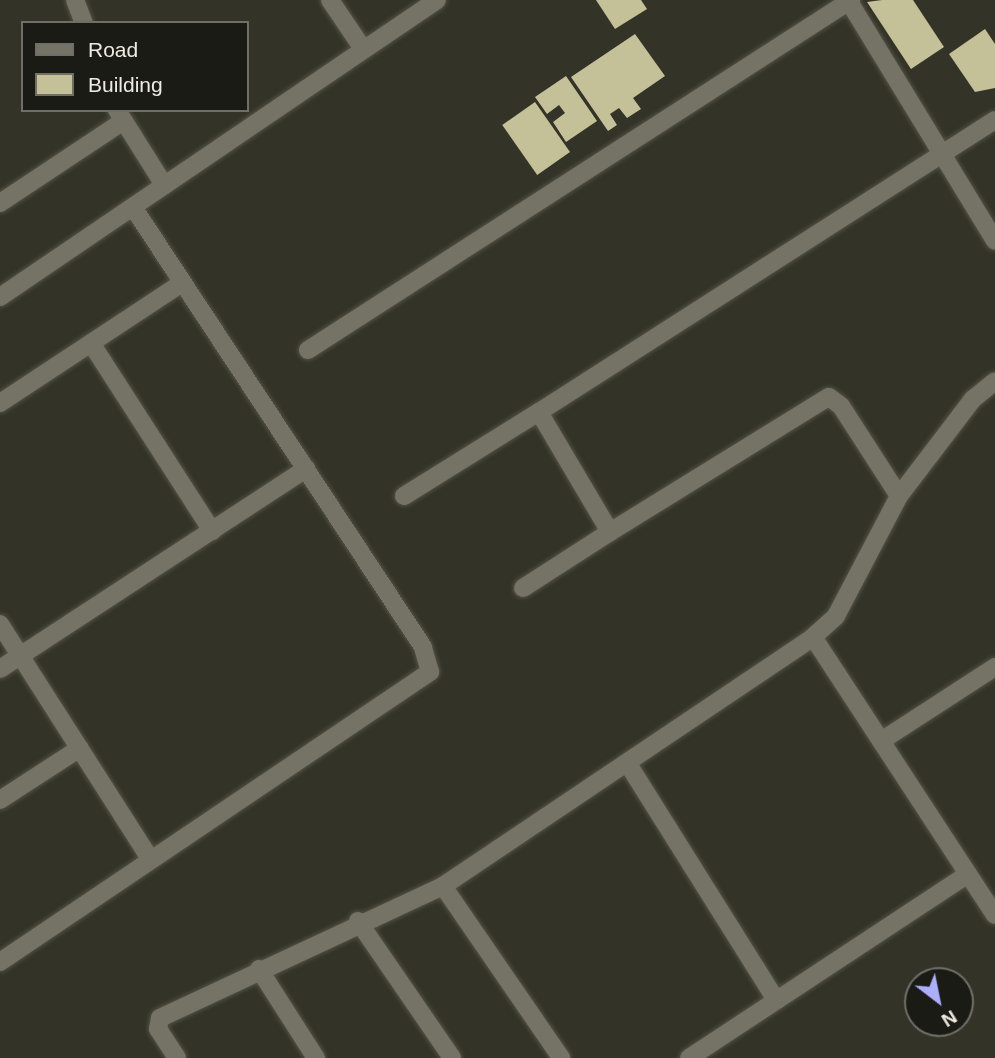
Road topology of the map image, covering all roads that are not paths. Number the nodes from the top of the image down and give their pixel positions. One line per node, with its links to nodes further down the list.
1 (75, 0): 5 (street)
2 (330, 0): 6 (street)
3 (437, 0): 6 (street)
4 (849, 0): 9 (street); 17 (street)
5 (83, 21)
6 (363, 49): 10 (street)
7 (120, 116): 10 (street); 11 (street)
8 (995, 120): 9 (street)
9 (941, 155): 13 (street); 20 (street)
10 (164, 185): 12 (street)
11 (0, 203)
12 (133, 207): 14 (street); 15 (street)
13 (995, 241)
14 (182, 283): 16 (street); 21 (street)
15 (0, 297)
16 (91, 343): 19 (street); 24 (street)
17 (308, 350)
18 (995, 381): 23 (street)
19 (0, 404)
20 (539, 412): 22 (street); 25 (street)
21 (306, 469): 24 (street); 36 (street)
22 (404, 496)
23 (899, 496): 25 (street); 28 (street)
24 (212, 531): 29 (street)
25 (610, 532): 26 (street)
26 (523, 588)
27 (0, 624): 29 (street)
28 (813, 637): 32 (street); 34 (street)
29 (21, 655): 31 (street); 33 (street)
30 (995, 667): 32 (street)
31 (0, 669)
32 (881, 741): 37 (street)
33 (79, 748): 35 (street); 36 (street)
34 (628, 764): 38 (street); 43 (street)
35 (0, 800)
36 (150, 859): 41 (street)
37 (968, 874): 39 (street); 43 (street)
38 (443, 887): 40 (street); 47 (street)
39 (995, 915)
40 (358, 921): 42 (street); 46 (street)
41 (0, 962)
42 (259, 969): 44 (street); 45 (street)
43 (776, 1000): 48 (street)
44 (177, 1058)
45 (316, 1058)
46 (452, 1058)
47 (561, 1058)
48 (689, 1058)

